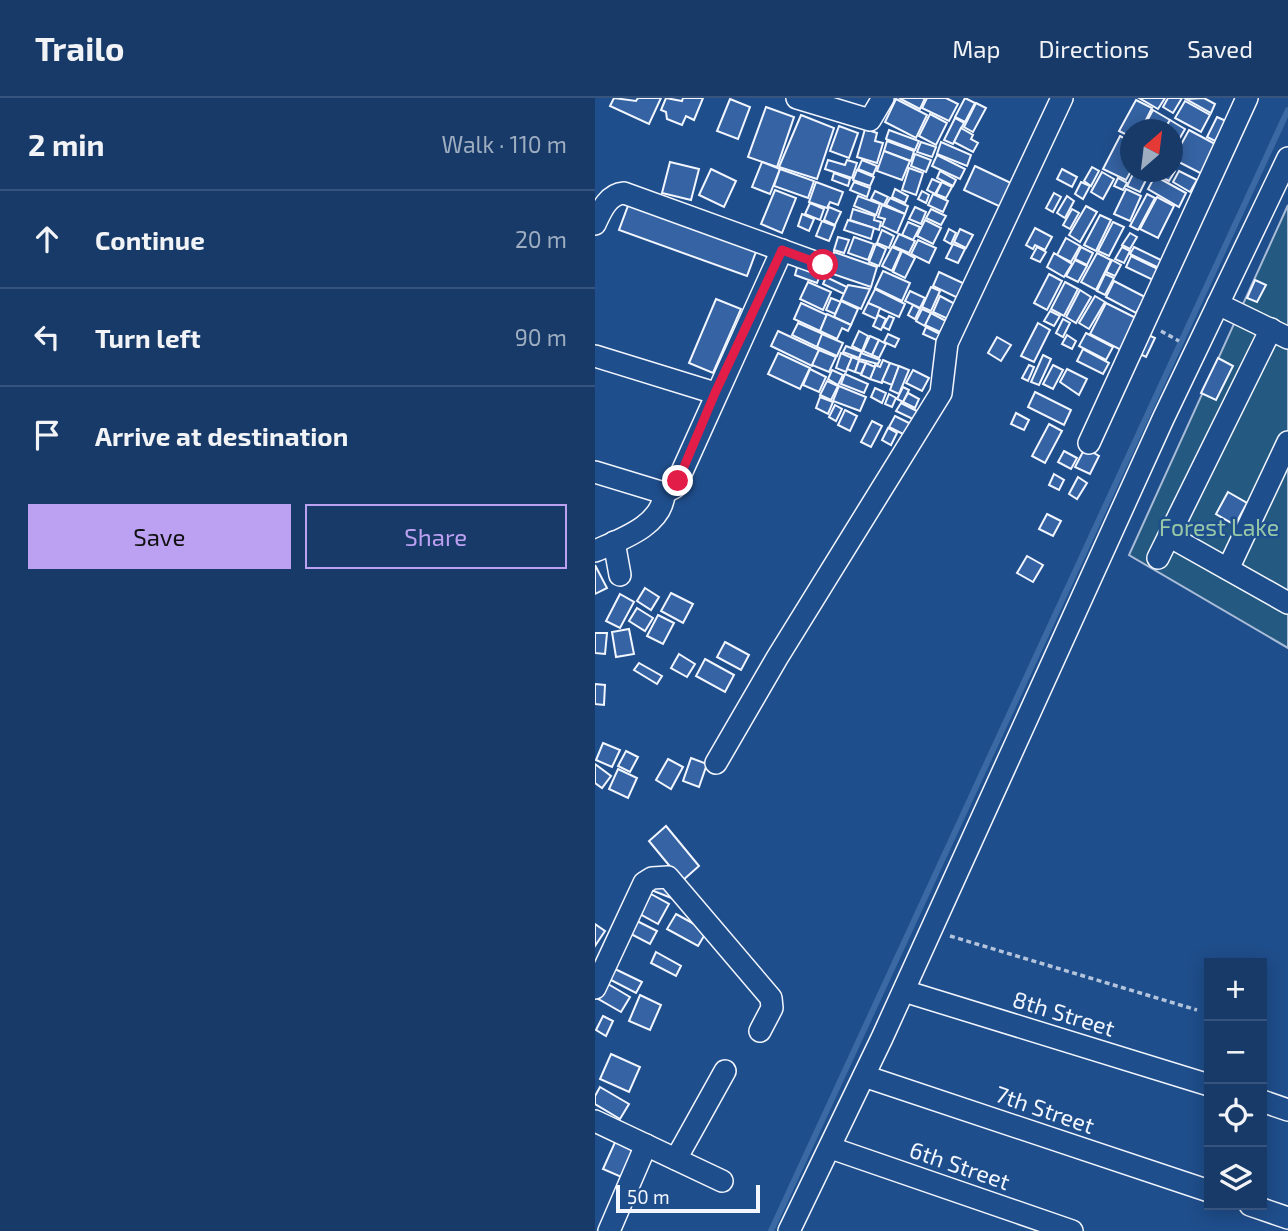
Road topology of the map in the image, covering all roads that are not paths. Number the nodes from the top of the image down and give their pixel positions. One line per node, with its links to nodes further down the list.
1 (797, 98): 2 (street)
2 (883, 98)
3 (1062, 98): 23 (street)
4 (1247, 98): 14 (street)
5 (1288, 158): 9 (street)
6 (595, 224): 7 (street)
7 (782, 250): 8 (street); 12 (street)
8 (823, 265)
9 (1218, 304): 10 (street); 25 (street)
10 (1279, 334): 17 (street)
11 (595, 356): 12 (street)
12 (715, 393): 16 (street)
13 (1288, 442): 20 (street)
14 (1089, 443)
15 (595, 472): 16 (street)
16 (664, 493): 18 (street)
17 (1169, 536): 19 (street); 20 (street)
18 (605, 547): 21 (street)
19 (1159, 558)
20 (1228, 569): 22 (street)
21 (620, 575)
22 (1287, 598)
23 (716, 763)
24 (595, 988): 26 (street)
25 (904, 991): 28 (street); 29 (street, 8th Street)
26 (760, 1031)
27 (725, 1071): 35 (street)
28 (864, 1076): 34 (street); 37 (street, 7th Street)
29 (1206, 1084)
30 (1267, 1103): 31 (street)
31 (1288, 1110)
32 (595, 1121): 33 (street)
33 (646, 1145): 35 (street); 41 (street)
34 (831, 1148): 40 (street); 42 (street, 6th Street)
35 (676, 1159): 36 (street)
36 (722, 1181)
37 (1204, 1189)
38 (1265, 1210): 39 (street)
39 (1288, 1218)
40 (795, 1229)
41 (609, 1231)
42 (1072, 1231)

